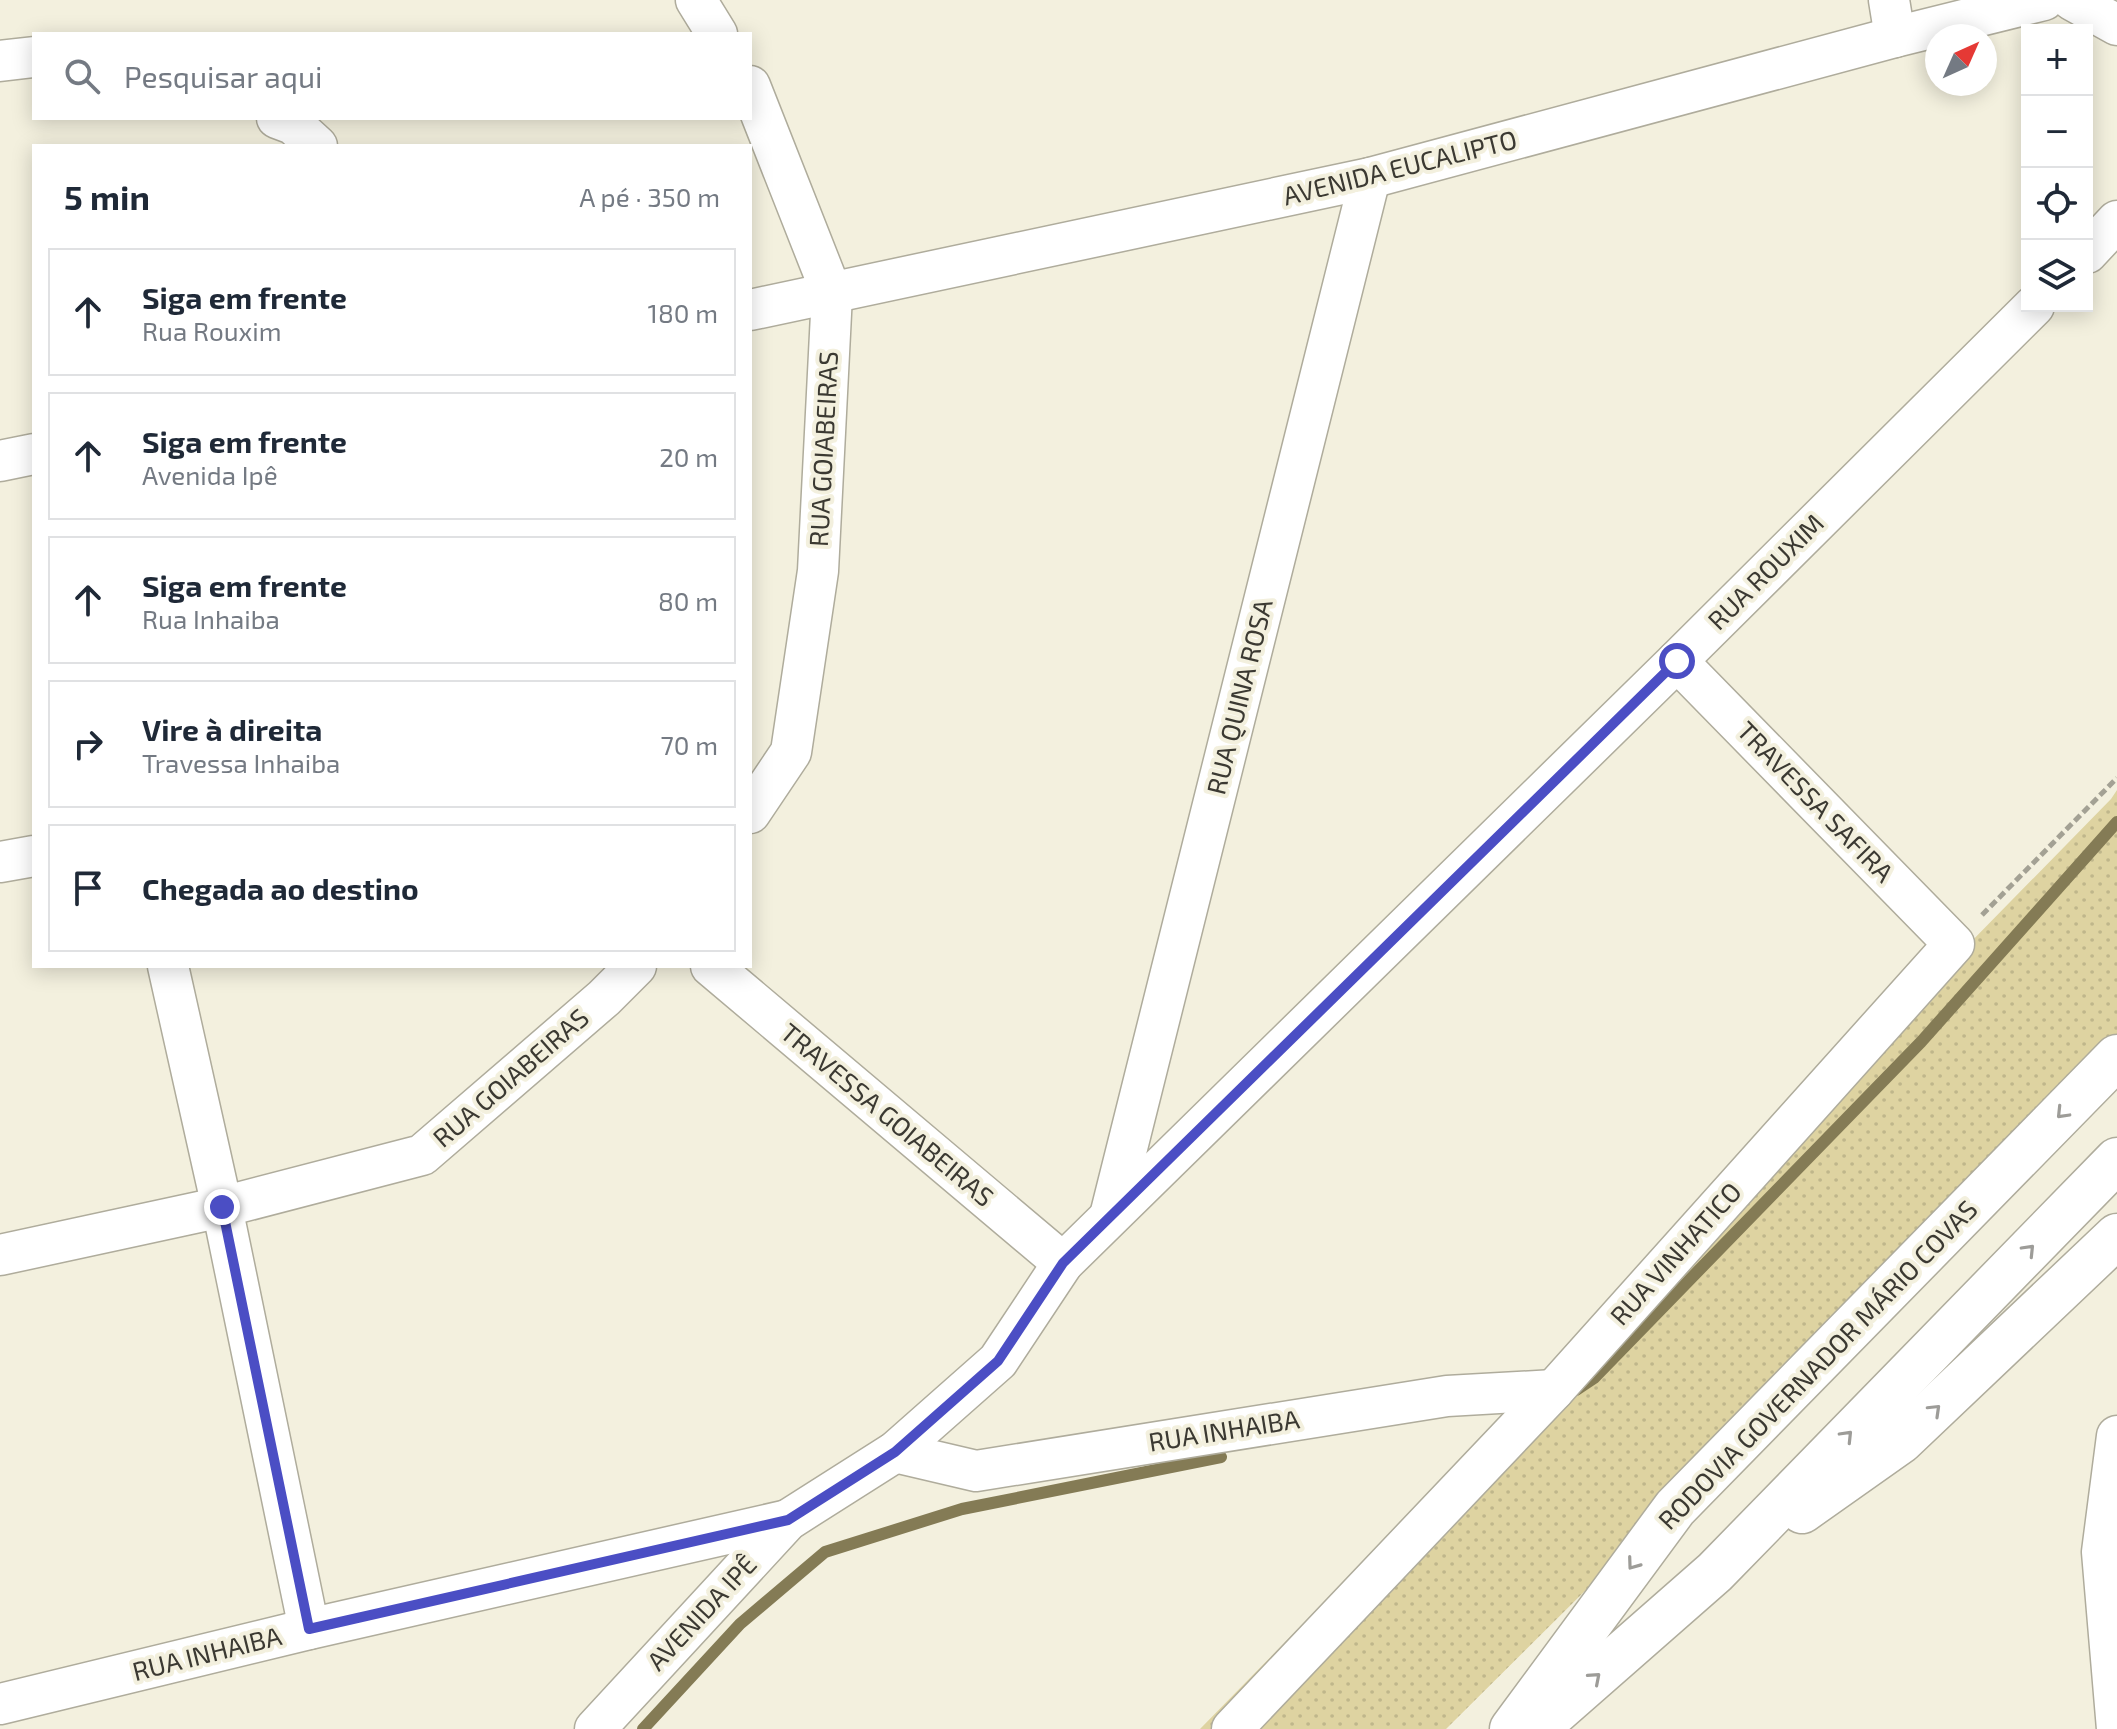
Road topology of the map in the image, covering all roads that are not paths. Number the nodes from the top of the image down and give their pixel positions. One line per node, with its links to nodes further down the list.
1 (696, 0): 6 (street)
2 (2044, 0): 4 (street, AVENIDA EUCALIPTO)
3 (2072, 0): 5 (street)
4 (1892, 19): 12 (street, AVENIDA EUCALIPTO)
5 (2117, 25)
6 (716, 32)
7 (32, 57): 8 (street)
8 (0, 61)
9 (752, 91): 13 (street, RUA GOIABEIRAS)
10 (282, 120): 11 (street)
11 (315, 144)
12 (1370, 178): 13 (street, AVENIDA EUCALIPTO); 29 (street, RUA QUINA ROSA)
13 (832, 294): 14 (street, AVENIDA EUCALIPTO); 19 (street, RUA GOIABEIRAS)
14 (752, 310)
15 (2028, 312): 18 (street, RUA ROUXIM)
16 (32, 454): 17 (street)
17 (0, 461)
18 (1677, 661): 22 (street, TRAVESSA SAFIRA); 29 (street, RUA ROUXIM)
19 (752, 810)
20 (32, 856): 21 (street)
21 (0, 862)
22 (1954, 944): 33 (street, RUA VINHATICO)
23 (168, 968): 28 (street)
24 (634, 968): 28 (street, RUA GOIABEIRAS)
25 (713, 968): 32 (street, TRAVESSA GOIABEIRAS)
26 (2117, 1057): 42 (main road, RODOVIA GOVERNADOR MÁRIO COVAS, one-way to 42)
27 (2117, 1160): 37 (main road, one-way to 27)
28 (222, 1207): 31 (street, RUA GOIABEIRAS); 38 (street)
29 (1110, 1216): 32 (street, RUA ROUXIM)
30 (2117, 1236): 37 (main road, one-way to 30)
31 (0, 1255)
32 (1063, 1263): 35 (street, RUA ROUXIM)
33 (1554, 1390): 35 (street, RUA INHAIBA); 41 (street, RUA VINHATICO)
34 (2117, 1436): 44 (street)
35 (895, 1452): 36 (street, AVENIDA IPÊ)
36 (788, 1520): 38 (street, RUA INHAIBA); 40 (street, AVENIDA IPÊ)
37 (1715, 1572): 43 (main road, one-way to 37)
38 (309, 1629): 39 (street, RUA INHAIBA)
39 (0, 1704)
40 (595, 1729)
41 (1232, 1729)
42 (1512, 1729)
43 (1536, 1729)
44 (2117, 1729)

